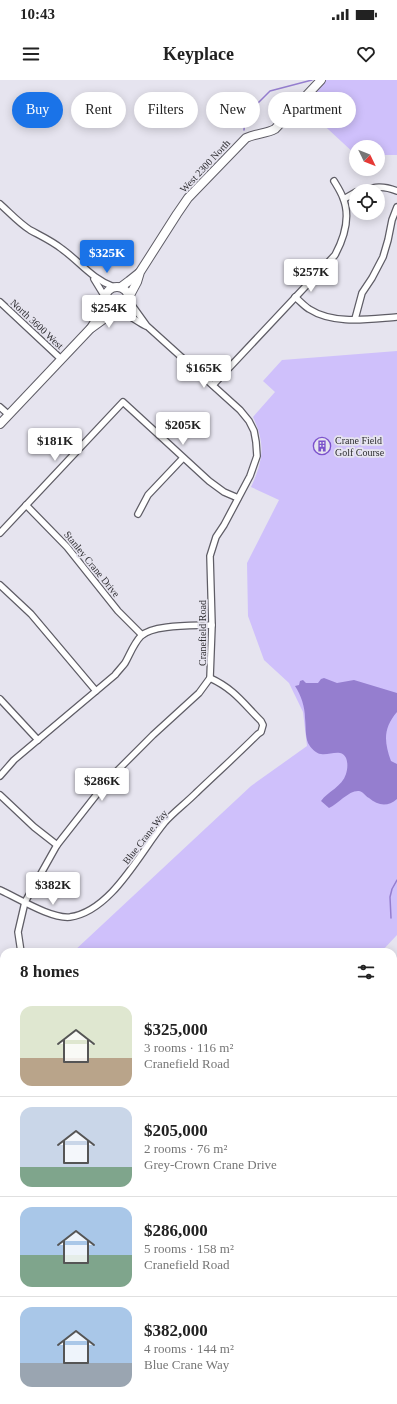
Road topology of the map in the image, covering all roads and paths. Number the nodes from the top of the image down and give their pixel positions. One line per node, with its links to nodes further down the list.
1 (321, 80): 9 (street, West 2300 North)
2 (334, 181): 6 (street)
3 (385, 187): 4 (street)
4 (397, 192)
5 (349, 196): 6 (street)
6 (344, 199): 12 (street)
7 (0, 204): 10 (street)
8 (397, 207): 18 (street)
9 (140, 272): 11 (street); 13 (street)
10 (93, 277): 11 (street); 14 (street)
11 (117, 287): 13 (street); 14 (street)
12 (295, 297): 18 (street); 22 (street)
13 (129, 299): 16 (street); 19 (street, Cranefield Road)
14 (105, 300): 16 (street); 20 (street)
15 (0, 302): 21 (street, North 3600 West)
16 (117, 311): 19 (street, Cranefield Road); 20 (street)
17 (397, 317): 18 (street)
18 (355, 319)
19 (147, 326): 22 (street, Cranefield Road)
20 (90, 329): 21 (street)
21 (61, 359): 24 (street)
22 (213, 385): 27 (street, Cranefield Road)
23 (0, 407): 24 (street)
24 (8, 415): 25 (street)
25 (0, 424)
26 (184, 458): 27 (street); 28 (street); 29 (street)
27 (238, 498): 32 (street, Cranefield Road)
28 (26, 505): 30 (street); 33 (street, Stanley Crane Drive)
29 (138, 514)
30 (0, 534)
31 (0, 585): 35 (street)
32 (212, 625): 33 (street); 34 (street, Cranefield Road)
33 (142, 635): 35 (street)
34 (210, 678): 40 (street, Cranefield Road); 42 (street, Blue Crane Way)
35 (96, 691): 37 (street)
36 (0, 700): 37 (street)
37 (38, 740): 38 (street)
38 (0, 776)
39 (0, 795): 40 (street)
40 (57, 844): 42 (street, Cranefield Road)
41 (0, 890): 42 (street, Blue Crane Way)
42 (25, 902): 43 (street, Cranefield Road)
43 (20, 948)

